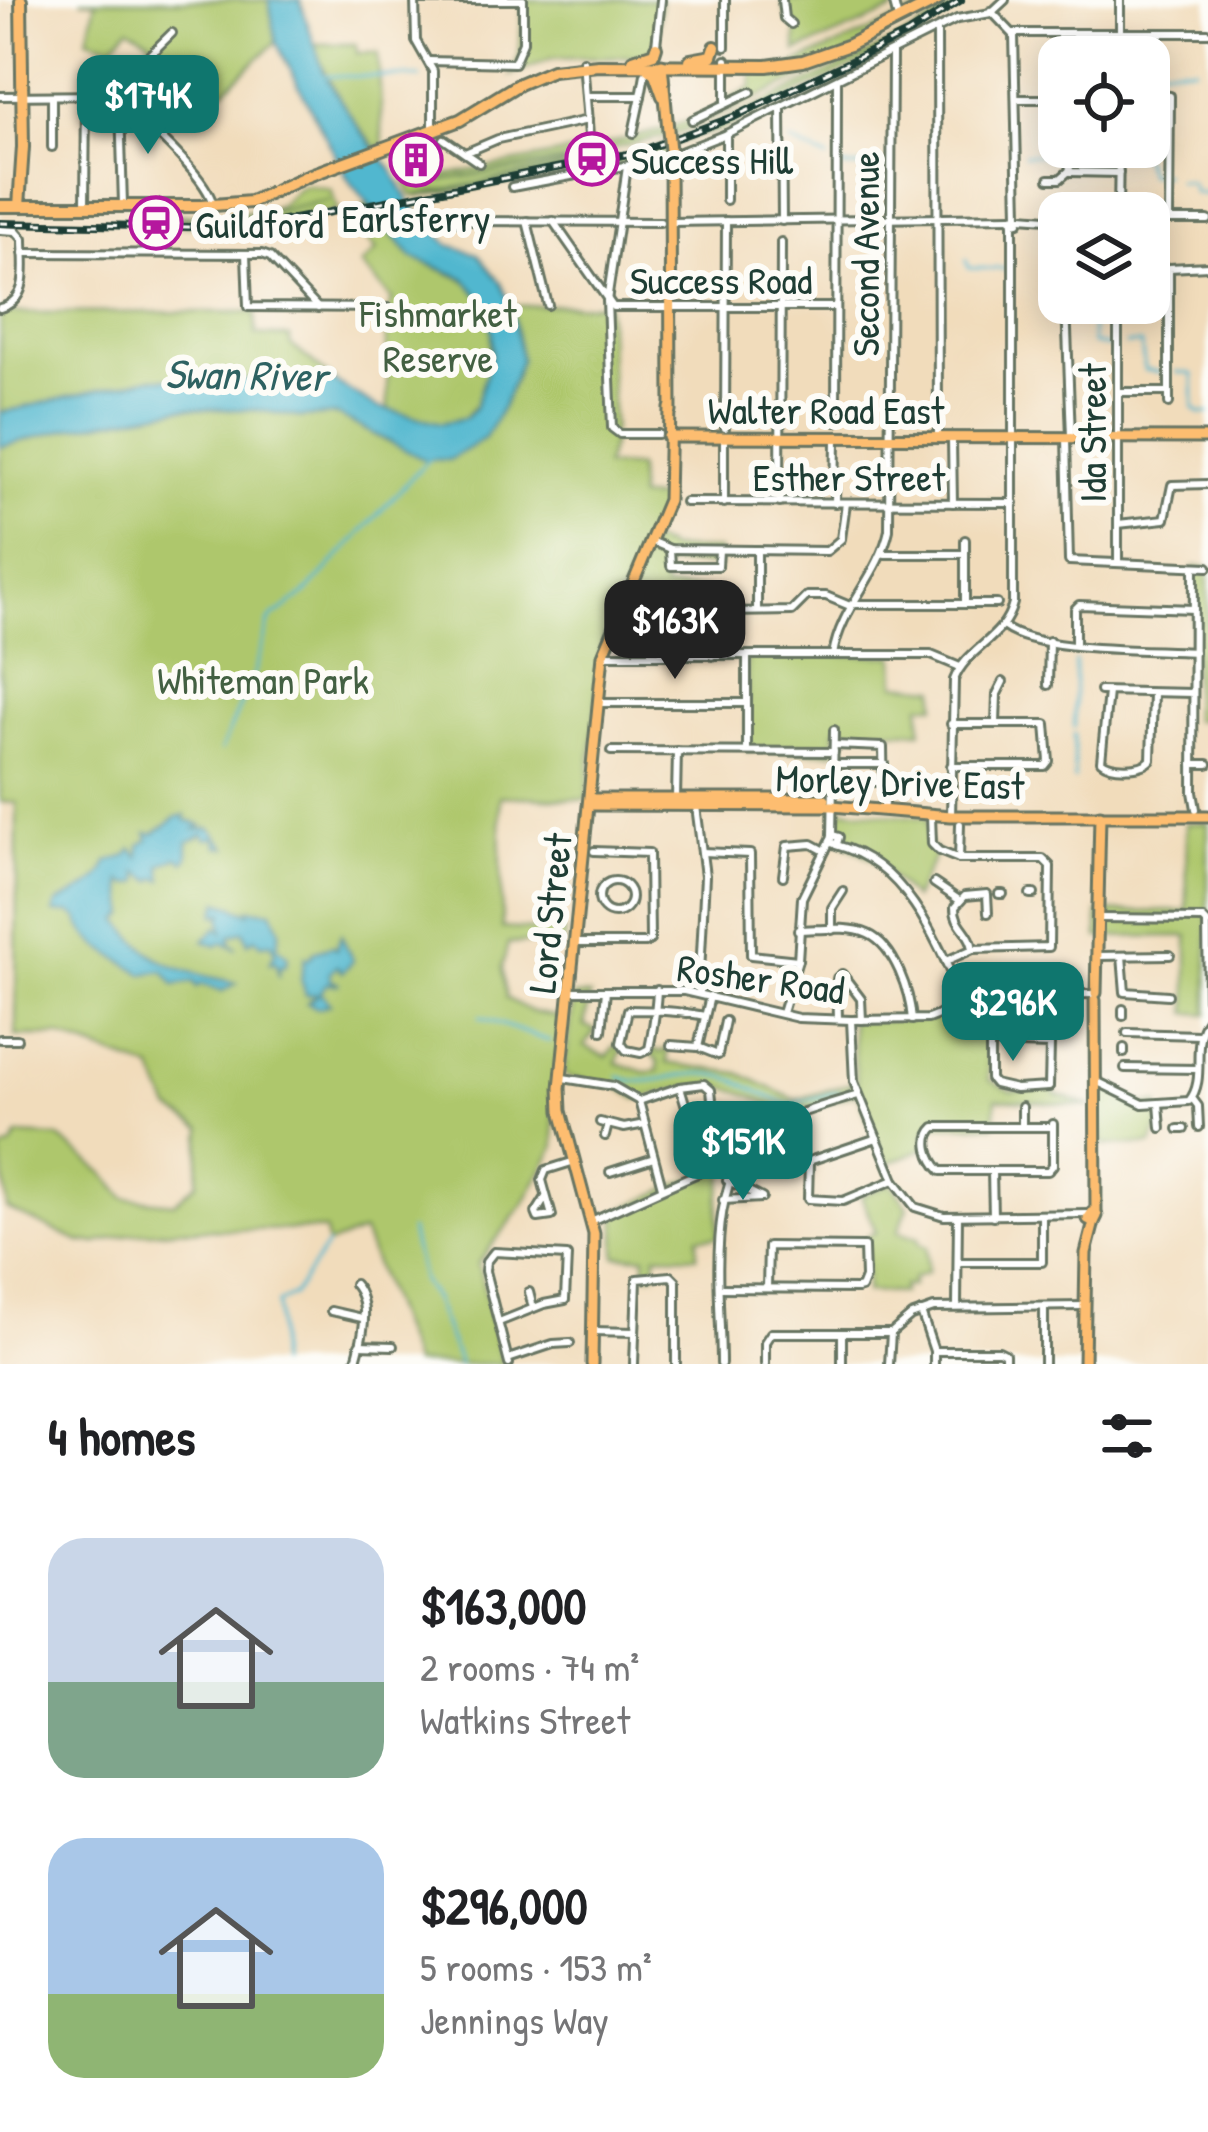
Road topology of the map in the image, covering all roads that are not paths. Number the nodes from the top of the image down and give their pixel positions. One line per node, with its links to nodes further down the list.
1 (21, 0): 29 (highway)
2 (415, 0): 3 (street); 22 (street)
3 (523, 0): 22 (street)
4 (661, 0): 23 (street)
5 (725, 0): 21 (street)
6 (782, 0): 14 (street)
7 (893, 0): 13 (street)
8 (928, 0): 13 (highway)
9 (938, 0): 13 (highway)
10 (1003, 0): 12 (street)
11 (1120, 0): 18 (street)
12 (993, 10): 15 (street); 17 (street)
13 (897, 18): 21 (highway)
14 (791, 24)
15 (937, 31): 20 (street); 70 (street)
16 (172, 33): 27 (street)
17 (1015, 33): 18 (street); 35 (street)
18 (1120, 33): 19 (street)
19 (1208, 33)
20 (892, 54): 25 (street); 69 (street, Second Avenue)
21 (723, 55): 23 (highway); 37 (street)
22 (429, 61): 42 (street)
23 (663, 62): 24 (highway); 24 (highway); 33 (street); 34 (highway); 39 (main road, Lord Street)
24 (583, 63): 32 (street); 42 (highway)
25 (837, 81): 38 (street); 68 (street)
26 (751, 92): 37 (street)
27 (116, 95): 31 (street); 60 (street); 62 (street)
28 (0, 96): 29 (street)
29 (22, 96): 30 (street); 64 (highway)
30 (52, 96): 31 (street); 45 (street)
31 (86, 96): 61 (street)
32 (586, 96): 33 (street); 40 (street)
33 (640, 96): 43 (street)
34 (663, 96): 39 (main road, Lord Street)
35 (1017, 99): 36 (street); 66 (street)
36 (1038, 99)
37 (726, 102): 41 (street)
38 (781, 107): 44 (street); 76 (street)
39 (667, 117): 48 (main road, Lord Street, bridge)
40 (588, 120): 46 (street); 47 (street)
41 (692, 120)
42 (438, 131): 47 (street); 60 (highway)
43 (633, 133)
44 (726, 134): 48 (street); 58 (street)
45 (52, 147)
46 (590, 148)
47 (465, 153): 49 (street)
48 (667, 155): 50 (street); 79 (main road, Lord Street)
49 (479, 163)
50 (627, 167): 56 (street); 78 (street)
51 (1069, 168): 53 (street)
52 (1119, 168): 54 (street)
53 (1069, 171): 54 (street); 55 (street)
54 (1119, 173): 57 (street)
55 (1049, 179)
56 (512, 187)
57 (1119, 192)
58 (726, 200)
59 (174, 201): 60 (highway); 62 (highway); 65 (highway)
60 (211, 201): 65 (highway)
61 (85, 203): 62 (highway); 64 (highway)
62 (124, 203): 65 (highway)
63 (0, 204): 64 (highway)
64 (22, 204)
65 (194, 206)
66 (1016, 219): 67 (street); 70 (street); 105 (street)
67 (1038, 219)
68 (837, 220): 69 (street); 76 (street); 90 (street)
69 (892, 220): 70 (street); 104 (street, Second Avenue)
70 (940, 220): 106 (street)
71 (1170, 220): 77 (street)
72 (451, 221): 73 (street)
73 (527, 221): 74 (street); 86 (street)
74 (553, 221): 78 (street); 85 (street)
75 (726, 221): 76 (street); 79 (street); 88 (street)
76 (782, 221)
77 (1207, 221)
78 (616, 222): 79 (street); 85 (street)
79 (665, 222): 87 (main road, Lord Street)
80 (0, 230): 82 (street)
81 (782, 242): 89 (street)
82 (23, 253): 83 (street); 91 (street)
83 (246, 254): 92 (street); 92 (street)
84 (1208, 266): 97 (street)
85 (607, 301): 87 (street, Success Road); 101 (street)
86 (548, 305)
87 (670, 307): 88 (street, Success Road); 101 (main road, Lord Street)
88 (725, 307): 89 (street, Success Road); 100 (street)
89 (781, 307): 90 (street, Success Road); 102 (street)
90 (836, 307): 99 (street)
91 (0, 308)
92 (318, 308): 93 (street)
93 (388, 308)
94 (1066, 324): 108 (street)
95 (1118, 324): 96 (street, Ida Street)
96 (1118, 392): 97 (street); 109 (street, Ida Street)
97 (1169, 392): 98 (street)
98 (1169, 403)
99 (836, 422)
100 (724, 434): 101 (main road, Walter Road East); 102 (main road, Walter Road East); 113 (street)
101 (666, 436): 122 (main road, Lord Street)
102 (779, 439): 103 (main road, Walter Road East); 114 (street)
103 (836, 439): 104 (main road, Walter Road East); 115 (street)
104 (891, 439): 106 (main road, Walter Road East); 117 (street, Second Avenue)
105 (1015, 439): 107 (main road, Walter Road East); 108 (main road, Walter Road East); 119 (street)
106 (938, 440): 107 (main road, Walter Road East)
107 (952, 440): 118 (street)
108 (1068, 440): 109 (main road, Walter Road East); 128 (street)
109 (1117, 440): 110 (main road, Walter Road East); 120 (street, Ida Street)
110 (1208, 440)
111 (1208, 484): 120 (street)
112 (685, 502): 113 (street, Esther Street)
113 (724, 502): 114 (street, Esther Street)
114 (780, 503): 115 (street, Esther Street)
115 (835, 503): 116 (street, Esther Street)
116 (846, 503): 117 (street, Esther Street); 125 (street)
117 (890, 503): 118 (street, Esther Street); 126 (street, Second Avenue)
118 (953, 503): 119 (street, Esther Street)
119 (1014, 503): 139 (street)
120 (1118, 524): 128 (street, Ida Street)
121 (965, 540): 127 (street)
122 (651, 541): 123 (street); 143 (main road, Lord Street)
123 (670, 549): 124 (street); 124 (street)
124 (719, 550): 125 (street)
125 (757, 550): 138 (street)
126 (884, 554): 127 (street); 135 (street, Second Avenue)
127 (965, 554): 133 (street)
128 (1118, 564): 129 (street)
129 (1194, 567): 130 (street); 136 (street)
130 (1208, 567)
131 (712, 599): 137 (street)
132 (634, 603): 137 (street)
133 (965, 604): 134 (street); 135 (street)
134 (997, 604)
135 (851, 605): 138 (street); 146 (street, Second Avenue)
136 (1194, 609): 141 (street); 142 (street)
137 (712, 610): 138 (street); 144 (street)
138 (757, 610)
139 (1004, 627): 140 (street); 147 (street)
140 (1049, 641): 141 (street); 149 (street)
141 (1075, 645): 142 (street)
142 (1194, 652): 151 (street)
143 (604, 655): 144 (street); 152 (main road, Lord Street)
144 (712, 656): 145 (street)
145 (747, 656): 146 (street); 153 (street)
146 (833, 656): 147 (street)
147 (960, 667): 156 (street)
148 (1004, 682): 157 (street)
149 (1048, 686)
150 (1153, 693): 150 (street); 151 (street)
151 (1193, 693): 154 (street)
152 (599, 703): 153 (street); 171 (main road, Lord Street)
153 (747, 703): 162 (street)
154 (1193, 720): 155 (street); 165 (street)
155 (1208, 720)
156 (951, 724): 157 (street); 167 (street)
157 (996, 724): 167 (street)
158 (834, 730): 159 (street)
159 (834, 748): 162 (street); 163 (street); 164 (street)
160 (611, 751): 161 (street)
161 (677, 751): 162 (street); 170 (street)
162 (747, 752)
163 (834, 764): 164 (street); 168 (street)
164 (884, 764): 169 (street)
165 (1193, 764): 166 (street); 175 (street)
166 (1208, 764)
167 (951, 766): 178 (street)
168 (834, 782): 169 (street); 172 (street)
169 (884, 782): 173 (street)
170 (676, 799): 171 (main road, Morley Drive East); 172 (main road, Morley Drive East)
171 (590, 802): 174 (main road, Morley Drive East); 197 (main road, Lord Street)
172 (834, 804): 173 (main road, Morley Drive East); 174 (main road, Morley Drive East); 177 (main road, Morley Drive East); 179 (street)
173 (884, 804): 178 (main road, Morley Drive East)
174 (697, 806): 181 (street)
175 (1200, 811): 176 (main road, Morley Drive East); 176 (main road, Morley Drive East)
176 (1104, 813): 178 (main road, Morley Drive East); 178 (main road, Morley Drive East); 192 (main road)
177 (932, 815): 178 (main road, Morley Drive East); 183 (street)
178 (954, 816): 183 (street)
179 (834, 843): 185 (street); 194 (street); 203 (street)
180 (594, 851): 189 (street)
181 (702, 852): 202 (street); 207 (street)
182 (1055, 853): 184 (street)
183 (959, 859): 184 (street)
184 (1048, 861): 198 (street)
185 (784, 876)
186 (934, 883): 190 (street)
187 (843, 891): 195 (street)
188 (630, 898): 188 (street); 189 (street)
189 (651, 898): 197 (street)
190 (959, 901): 191 (street); 198 (street)
191 (988, 913)
192 (1098, 918): 200 (main road); 212 (street)
193 (872, 919): 196 (street)
194 (798, 930): 195 (street); 202 (street)
195 (832, 930): 196 (street)
196 (867, 933): 221 (street)
197 (576, 943): 205 (main road, Lord Street)
198 (974, 949): 203 (street)
199 (1171, 955): 201 (street)
200 (1098, 956): 201 (street); 208 (main road)
201 (1122, 956): 209 (street)
202 (798, 961): 215 (street)
203 (946, 961): 213 (street)
204 (656, 990): 206 (street, Rosher Road); 207 (street, Rosher Road); 214 (street)
205 (571, 991): 206 (street, Rosher Road); 233 (main road, Lord Street)
206 (606, 991): 223 (street)
207 (699, 993): 210 (street, Rosher Road)
208 (1095, 995): 211 (street, Rosher Road); 234 (main road)
209 (1168, 995)
210 (710, 996): 215 (street, Rosher Road); 216 (street)
211 (987, 999): 213 (street, Rosher Road); 228 (street)
212 (1208, 999)
213 (964, 1004): 221 (street, Rosher Road)
214 (656, 1010): 214 (street); 216 (street)
215 (782, 1013): 217 (street, Rosher Road)
216 (705, 1016): 230 (street)
217 (838, 1019): 219 (street, Rosher Road); 220 (street)
218 (1208, 1019): 225 (street)
219 (851, 1020): 220 (street, Rosher Road); 236 (street)
220 (862, 1020): 221 (street, Rosher Road)
221 (912, 1020)
222 (725, 1021): 230 (street)
223 (602, 1031)
224 (1126, 1033): 225 (street)
225 (1199, 1035): 232 (street)
226 (0, 1039): 227 (street)
227 (16, 1039)
228 (990, 1043): 228 (street)
229 (671, 1045): 230 (street)
230 (698, 1047)
231 (1125, 1069): 232 (street)
232 (1198, 1069): 237 (street)
233 (562, 1078): 238 (street); 248 (main road, Lord Street)
234 (1101, 1084): 239 (street); 257 (main road)
235 (680, 1087): 235 (street); 238 (street)
236 (858, 1095): 246 (street); 249 (street)
237 (1192, 1098): 239 (street); 243 (street)
238 (639, 1100): 241 (street)
239 (1160, 1104): 244 (street)
240 (1022, 1107): 242 (street)
241 (645, 1124): 245 (street); 247 (street)
242 (1022, 1127): 251 (street); 251 (street)
243 (1199, 1127)
244 (1161, 1128)
245 (605, 1136)
246 (877, 1138): 253 (street); 253 (street)
247 (654, 1158): 250 (street); 254 (street)
248 (575, 1161): 255 (street); 261 (main road, Lord Street)
249 (733, 1166): 252 (street); 254 (street)
250 (610, 1172)
251 (992, 1172): 259 (street)
252 (728, 1180): 256 (street); 256 (street)
253 (894, 1180): 258 (street)
254 (662, 1187): 261 (street)
255 (546, 1197)
256 (722, 1200): 264 (street)
257 (1090, 1215): 260 (street); 268 (main road)
258 (958, 1216): 259 (street); 262 (street)
259 (993, 1216): 260 (street)
260 (1042, 1216): 262 (street)
261 (592, 1221): 275 (main road, Lord Street)
262 (958, 1262): 267 (street)
263 (354, 1284): 273 (street)
264 (721, 1288): 265 (street); 288 (street)
265 (767, 1288): 265 (street)
266 (529, 1292): 270 (street)
267 (957, 1306): 269 (street); 272 (street)
268 (1084, 1306): 269 (street); 295 (main road)
269 (1044, 1307): 294 (street)
270 (533, 1309): 274 (street); 274 (street)
271 (331, 1311): 273 (street)
272 (921, 1312): 278 (street); 282 (street)
273 (362, 1317): 280 (street)
274 (499, 1322): 283 (street)
275 (593, 1331): 276 (street); 285 (main road, Lord Street)
276 (635, 1332): 286 (street); 287 (street)
277 (842, 1333): 278 (street); 289 (street); 290 (street)
278 (891, 1333): 291 (street)
279 (570, 1343): 283 (street)
280 (359, 1345): 281 (street); 284 (street)
281 (393, 1346)
282 (934, 1351): 292 (street); 293 (street)
283 (508, 1362)
284 (355, 1364)
285 (592, 1364)
286 (634, 1364)
287 (676, 1364)
288 (721, 1364)
289 (765, 1364)
290 (842, 1364)
291 (889, 1364)
292 (934, 1364)
293 (1006, 1364)
294 (1044, 1364)
295 (1084, 1364)

